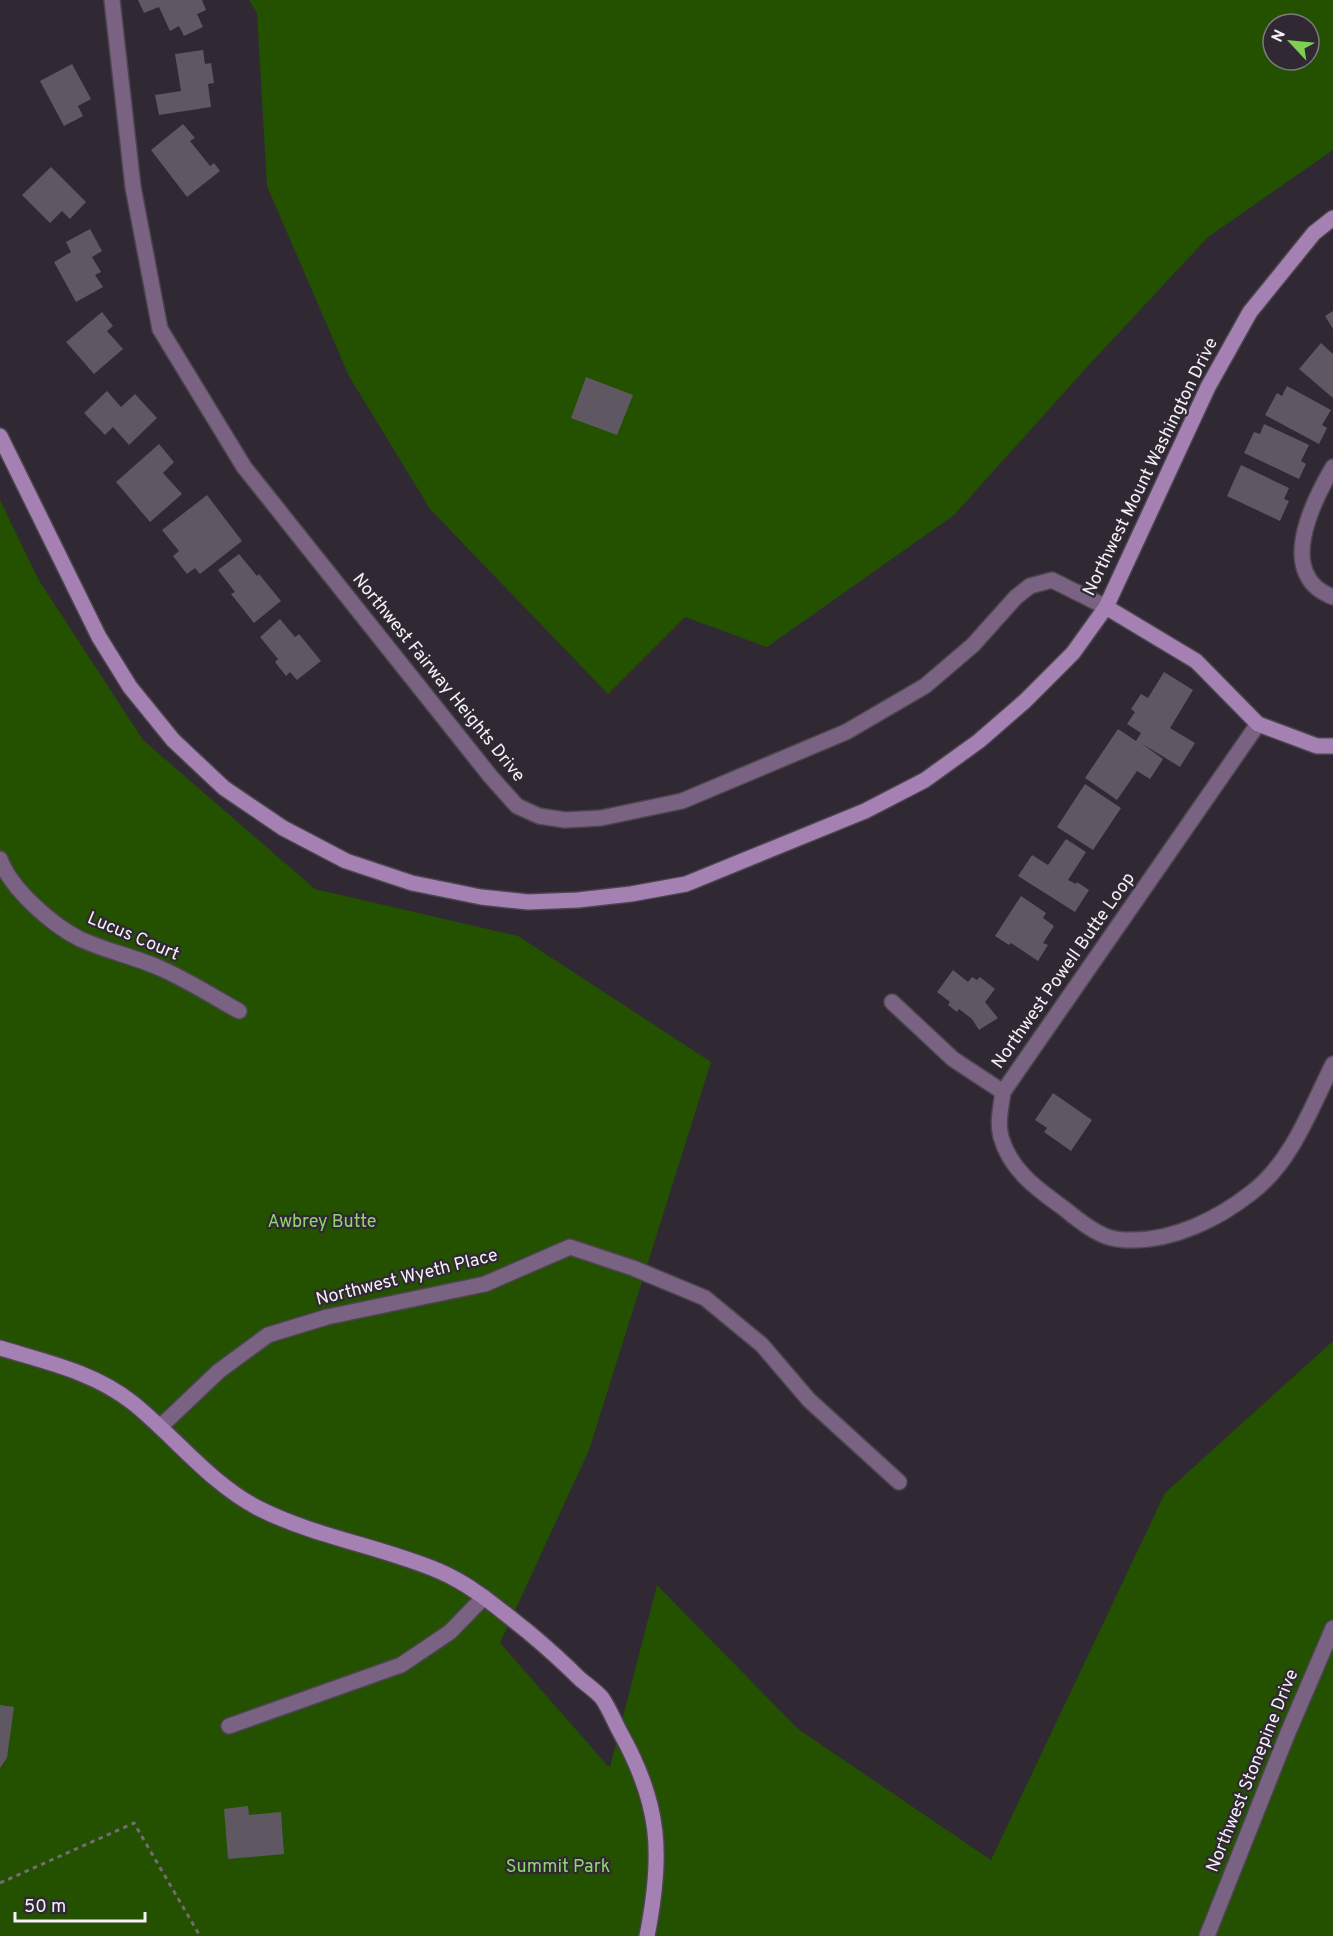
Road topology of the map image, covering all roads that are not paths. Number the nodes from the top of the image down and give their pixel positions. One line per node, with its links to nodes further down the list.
1 (112, 0): 6 (street, Northwest Fairway Heights Drive)
2 (1333, 218): 6 (main road, Northwest Mount Washington Drive)
3 (0, 436): 6 (main road, Northwest Mount Washington Drive)
4 (1333, 467): 5 (street)
5 (1333, 597)
6 (1106, 607): 7 (main road)
7 (1258, 724): 8 (main road); 13 (street, Northwest Powell Butte Loop)
8 (1333, 746)
9 (0, 859): 11 (street, Lucus Court)
10 (892, 1002): 13 (street)
11 (239, 1011)
12 (1333, 1064): 13 (street, Northwest Powell Butte Loop)
13 (1003, 1092)
14 (0, 1348): 15 (main road)
15 (160, 1426): 16 (street, Northwest Wyeth Place); 17 (main road)
16 (899, 1482)
17 (484, 1597): 19 (street); 21 (main road)
18 (1333, 1628): 20 (street, Northwest Stonepine Drive)
19 (229, 1726)
20 (1214, 1934)
21 (647, 1936)

